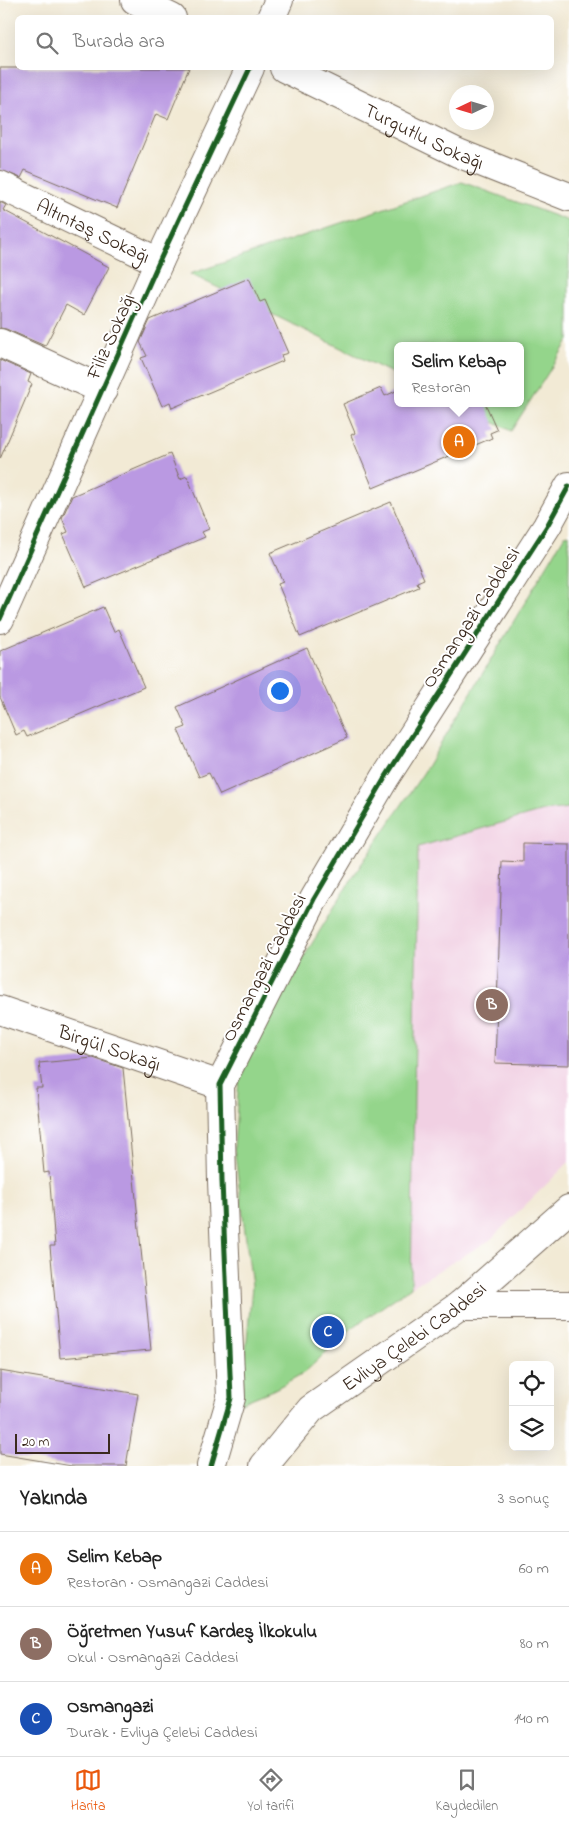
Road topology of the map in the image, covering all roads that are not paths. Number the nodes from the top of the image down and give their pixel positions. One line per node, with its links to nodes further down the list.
1 (135, 0): 3 (street)
2 (278, 0): 4 (street)
3 (166, 15)
4 (272, 15)
5 (249, 70): 9 (street, Filiz Sokağı)
6 (288, 70): 8 (street, Turgutlu Sokağı)
7 (0, 185): 9 (street, Altıntaş Sokağı)
8 (569, 198)
9 (159, 262): 11 (street, Filiz Sokağı)
10 (0, 343): 11 (street)
11 (103, 390): 13 (street, Filiz Sokağı)
12 (569, 486): 15 (street, Osmangazi Caddesi)
13 (0, 619)
14 (0, 1010): 15 (street, Birgül Sokağı)
15 (220, 1085): 19 (street, Osmangazi Caddesi)
16 (569, 1209): 17 (street, Evliya Çelebi Caddesi)
17 (460, 1305): 18 (street); 20 (street, Evliya Çelebi Caddesi)
18 (569, 1306)
19 (211, 1466)
20 (264, 1466)

